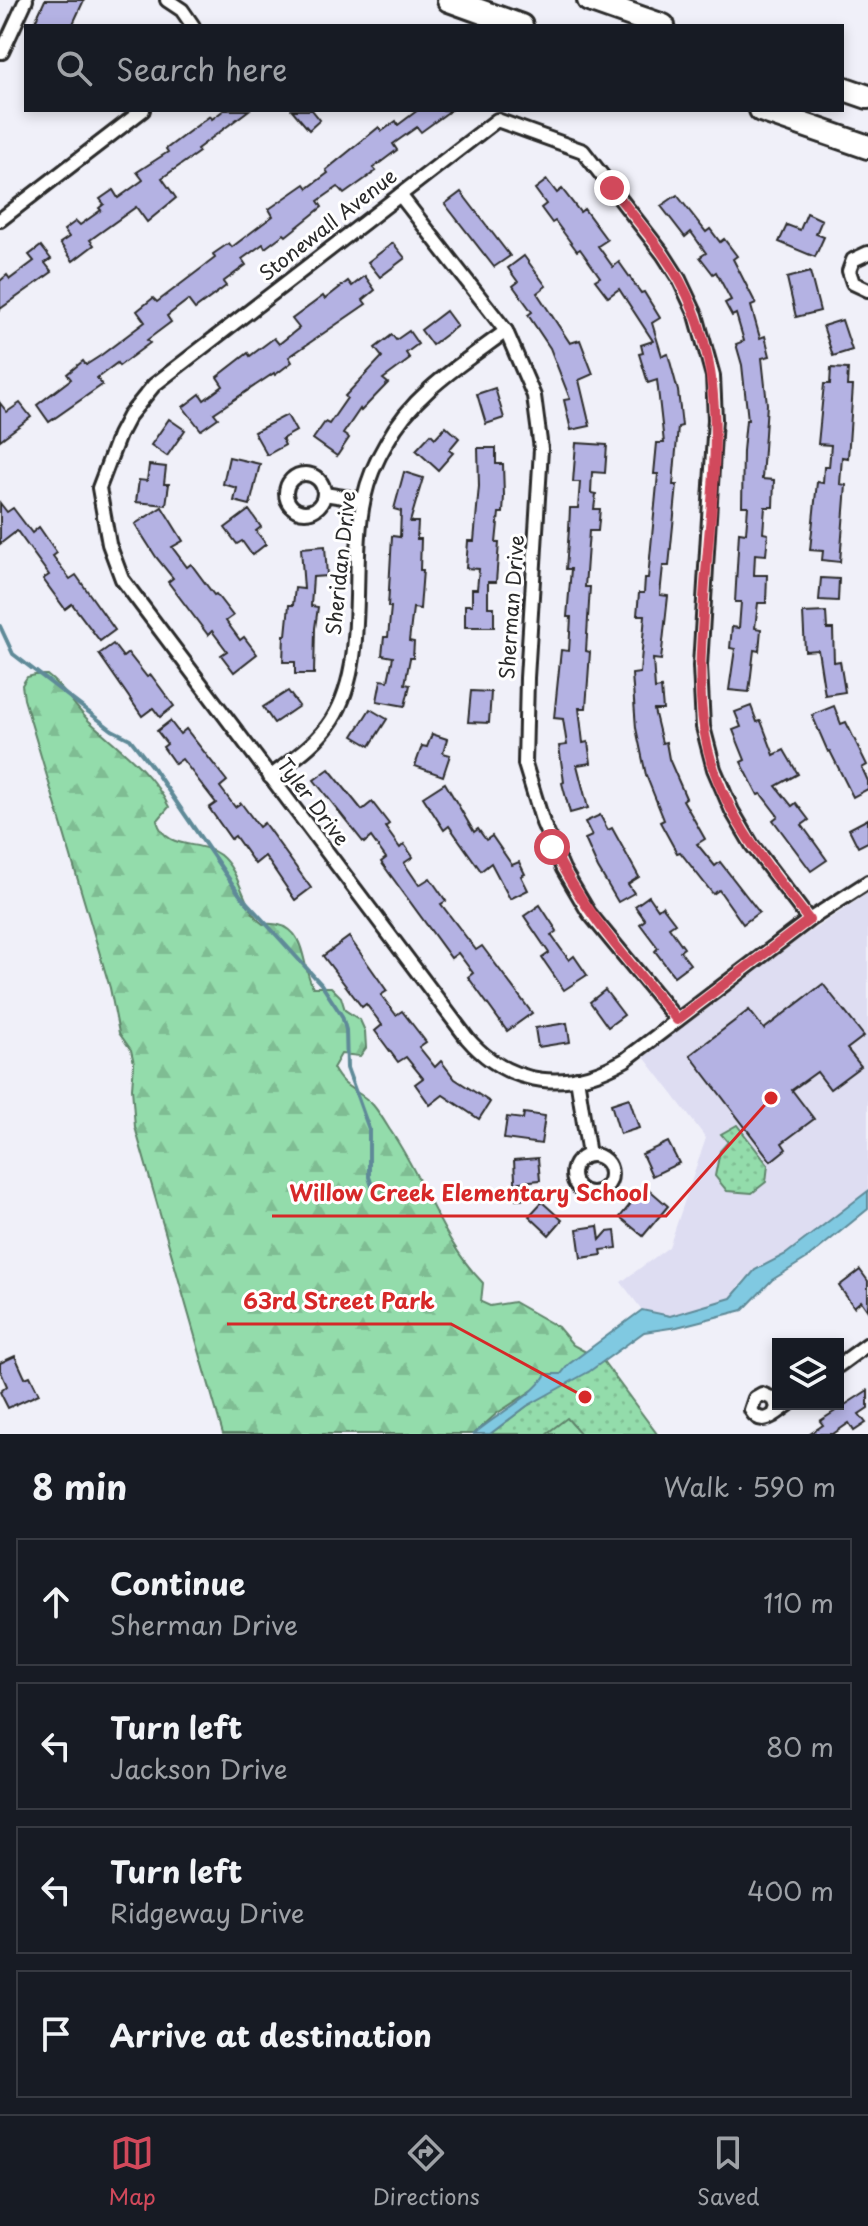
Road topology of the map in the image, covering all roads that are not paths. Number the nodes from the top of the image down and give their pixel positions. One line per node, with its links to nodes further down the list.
1 (26, 0): 8 (street)
2 (167, 0): 5 (street)
3 (449, 0): 6 (highway)
4 (589, 0): 7 (highway)
5 (192, 24)
6 (515, 24)
7 (657, 24)
8 (2, 52)
9 (844, 89): 10 (highway)
10 (868, 97)
11 (140, 112): 15 (street)
12 (767, 112): 13 (highway)
13 (868, 147)
14 (400, 195): 18 (street, Sherman Drive); 19 (street, Stonewall Avenue); 24 (street, Stonewall Avenue)
15 (0, 220)
16 (868, 253): 17 (street)
17 (868, 290)
18 (506, 331): 21 (street, Sheridan Drive); 25 (street, Sherman Drive)
19 (105, 472): 22 (street, Tyler Drive)
20 (324, 494): 21 (street)
21 (363, 500): 22 (street, Sheridan Drive)
22 (270, 777): 26 (street, Tyler Drive)
23 (868, 882): 24 (street, Tyler Drive)
24 (809, 920): 25 (street, Tyler Drive)
25 (677, 1020): 26 (street, Tyler Drive)
26 (577, 1078): 27 (street)
27 (589, 1155)
28 (868, 1344): 29 (street)
29 (844, 1362)
30 (781, 1410): 31 (street)
31 (774, 1415)

